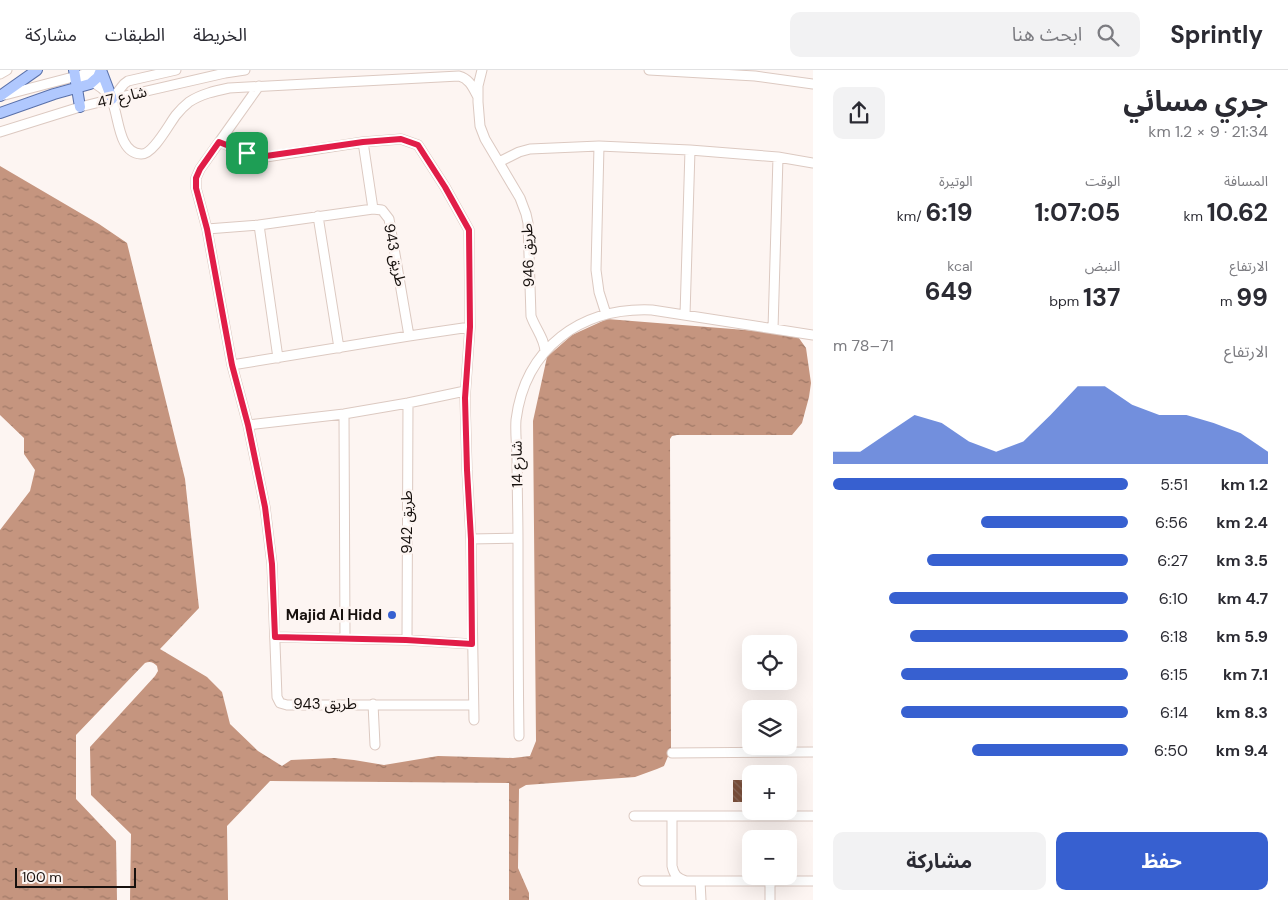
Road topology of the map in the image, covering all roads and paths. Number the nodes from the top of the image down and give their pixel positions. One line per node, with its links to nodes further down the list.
1 (7, 70): 10 (street)
2 (37, 70): 15 (main road)
3 (101, 70): 8 (street, شارع 47); 11 (main road); 17 (main road)
4 (176, 70): 17 (street)
5 (246, 70): 17 (street, شارع 47)
6 (482, 70): 16 (street, طريق 946)
7 (650, 70): 12 (street)
8 (75, 73): 11 (street); 14 (main road); 15 (street, شارع 47)
9 (455, 73): 13 (street); 16 (street)
10 (0, 74)
11 (93, 82): 14 (main road); 17 (street)
12 (813, 84)
13 (259, 86): 17 (street); 21 (street, طريق 943)
14 (77, 88): 18 (main road); 19 (main road)
15 (0, 96)
16 (478, 97): 26 (street, طريق 946)
17 (112, 99): 18 (street, شارع 47)
18 (80, 107): 20 (street, شارع 47)
19 (0, 113)
20 (0, 132)
21 (219, 142): 22 (street); 31 (street, طريق 943)
22 (363, 142): 28 (street); 34 (street)
23 (599, 146): 24 (street); 26 (street); 32 (street)
24 (690, 150): 25 (street); 33 (street)
25 (778, 156): 27 (street); 35 (street)
26 (499, 162): 39 (street, طريق 946)
27 (813, 163)
28 (373, 209): 29 (street, طريق 943); 37 (street, طريق 943)
29 (318, 216): 30 (street, طريق 943); 38 (street)
30 (259, 225): 31 (street, طريق 943); 40 (street)
31 (207, 229): 41 (street, طريق 943)
32 (606, 314): 33 (street, شارع 14); 39 (street, شارع 14)
33 (686, 315): 35 (street, شارع 14)
34 (470, 327): 37 (street); 42 (street)
35 (774, 329): 36 (street, شارع 14)
36 (813, 335)
37 (409, 336): 38 (street)
38 (339, 348): 40 (street)
39 (545, 352): 46 (street, شارع 14)
40 (278, 358): 41 (street)
41 (232, 365): 45 (street, طريق 943)
42 (465, 391): 43 (street); 47 (street)
43 (408, 403): 44 (street); 50 (street, طريق 942)
44 (344, 414): 45 (street); 49 (street)
45 (248, 425): 48 (street, طريق 943)
46 (518, 538): 47 (street); 55 (street, شارع 14)
47 (471, 539): 51 (street)
48 (275, 637): 49 (street); 52 (street, طريق 943)
49 (344, 638): 50 (street)
50 (406, 640): 51 (street)
51 (472, 644): 53 (street)
52 (373, 704): 53 (street, طريق 943); 56 (street)
53 (473, 705): 54 (street)
54 (474, 720)
55 (519, 736)
56 (375, 744)
57 (813, 752): 58 (street)
58 (672, 753)
59 (634, 816): 60 (street)
60 (672, 816): 61 (street); 63 (street)
61 (813, 816)
62 (643, 881): 63 (street)
63 (686, 881): 64 (street)
64 (700, 881): 65 (street); 69 (street)
65 (742, 881)
66 (797, 881): 67 (street)
67 (813, 881)
68 (770, 885): 70 (street)
69 (701, 900)
70 (770, 900)

